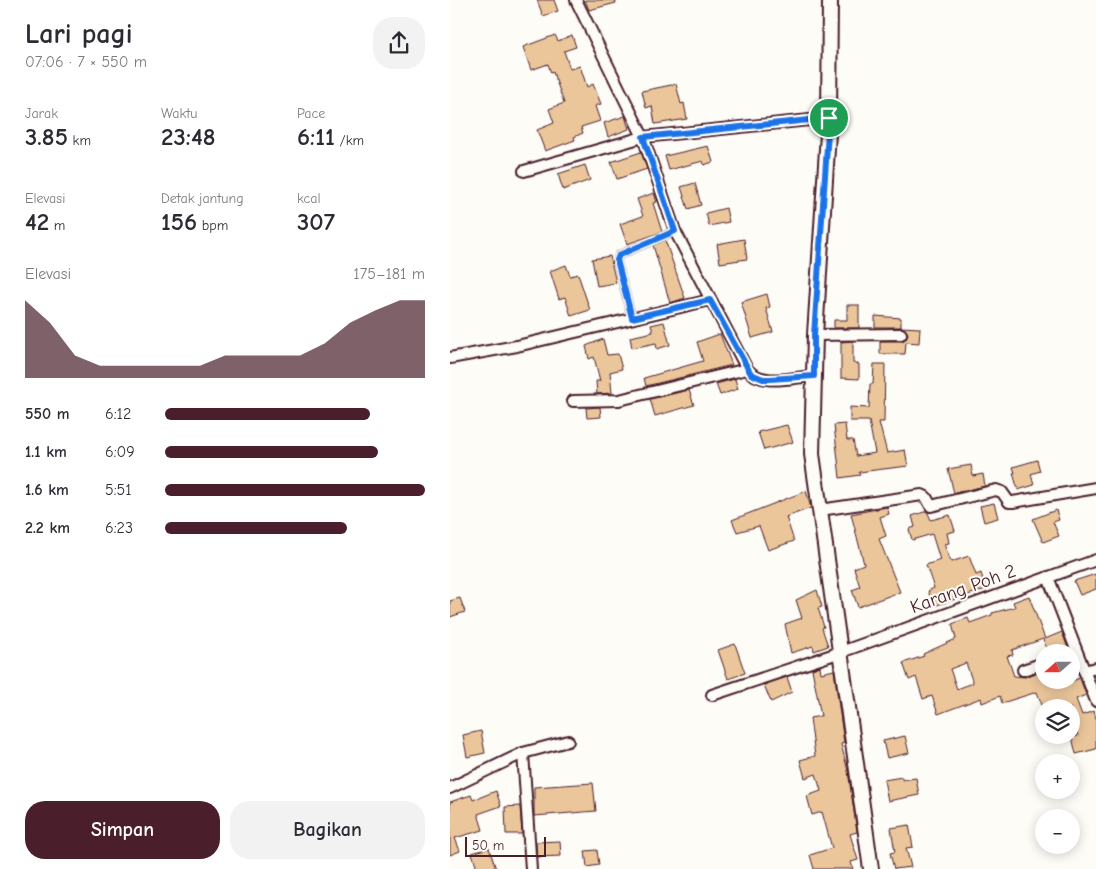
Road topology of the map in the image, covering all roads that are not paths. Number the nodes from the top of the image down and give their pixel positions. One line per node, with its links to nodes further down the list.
1 (576, 0): 4 (street)
2 (830, 0): 3 (main road)
3 (829, 118): 4 (street); 10 (main road)
4 (643, 137): 5 (street); 6 (street)
5 (524, 171)
6 (675, 231): 7 (street); 8 (lane)
7 (710, 300): 8 (street); 12 (street)
8 (632, 318): 11 (street)
9 (901, 334): 10 (street)
10 (814, 335): 13 (main road)
11 (450, 358)
12 (747, 369): 13 (street); 14 (street)
13 (814, 376): 16 (main road)
14 (573, 401)
15 (1096, 488): 16 (street)
16 (820, 510): 20 (main road)
17 (1096, 560): 18 (street, Karang Poh 2)
18 (1048, 577): 19 (street); 20 (street, Karang Poh 2)
19 (1071, 644)
20 (841, 652): 26 (street, Karang Poh 2); 32 (main road)
21 (1080, 664): 25 (street)
22 (1035, 666): 24 (street)
23 (1096, 668): 25 (street)
24 (1023, 670)
25 (1084, 671): 27 (street)
26 (712, 695)
27 (1096, 700)
28 (568, 741): 29 (street)
29 (523, 753): 30 (street); 31 (street)
30 (450, 788)
31 (531, 869)
32 (871, 869)

